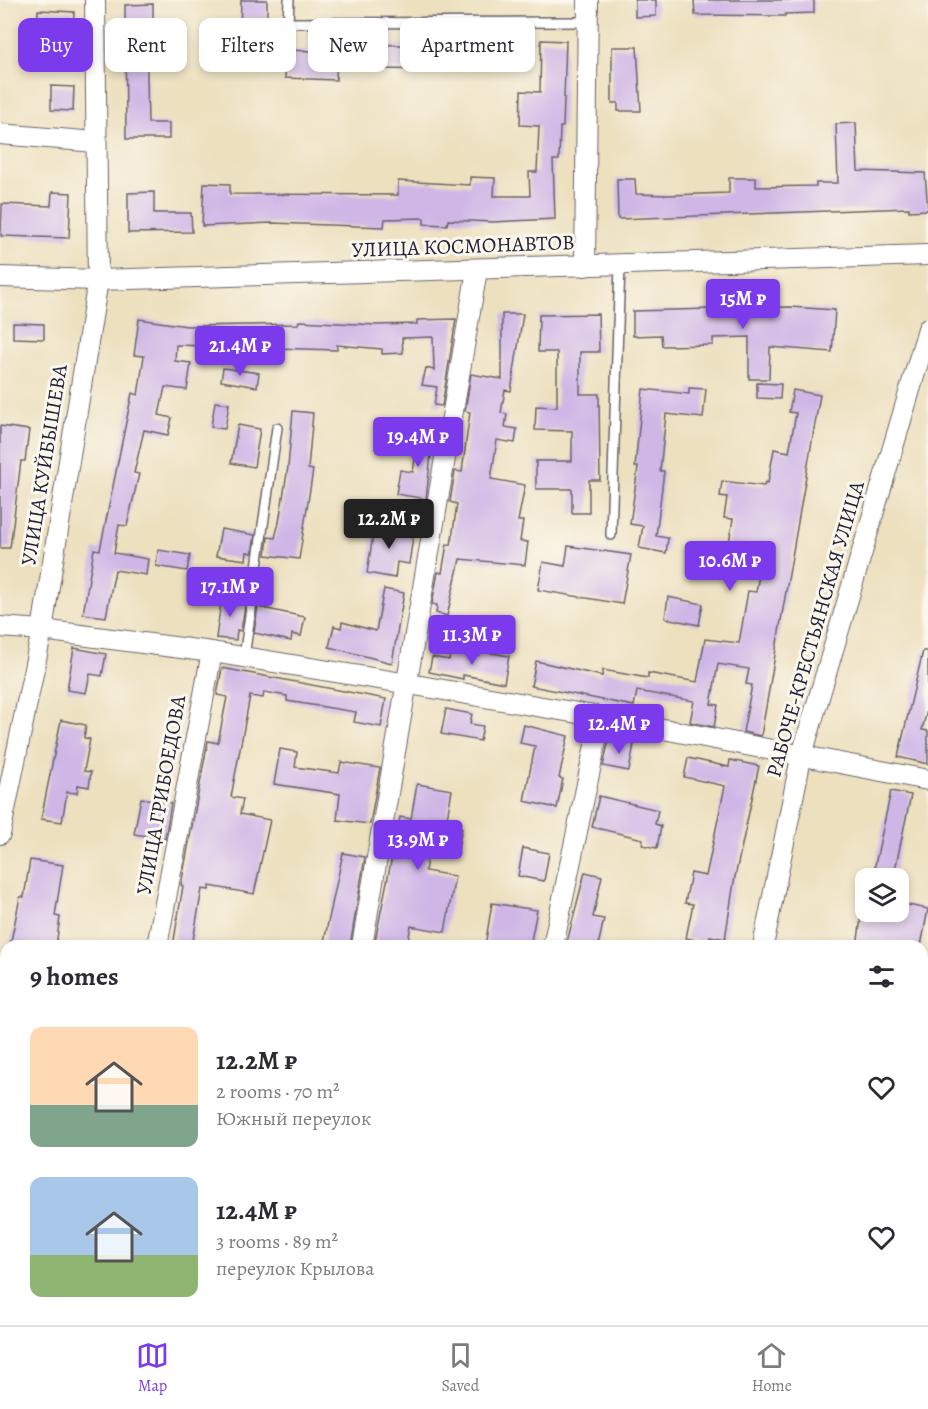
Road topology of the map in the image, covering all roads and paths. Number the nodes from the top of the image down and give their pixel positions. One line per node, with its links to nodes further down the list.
1 (95, 0): 6 (street, УЛИЦА КУЙБЫШЕВА)
2 (288, 0): 4 (lane)
3 (588, 0): 4 (street)
4 (588, 22): 9 (street)
5 (0, 134): 6 (street)
6 (96, 142): 12 (street, УЛИЦА КУЙБЫШЕВА)
7 (928, 255): 8 (street, УЛИЦА КОСМОНАВТОВ)
8 (620, 265): 9 (street, УЛИЦА КОСМОНАВТОВ); 15 (lane)
9 (585, 266): 10 (street, УЛИЦА КОСМОНАВТОВ)
10 (477, 270): 12 (street, УЛИЦА КОСМОНАВТОВ); 20 (street)
11 (0, 278): 12 (street, УЛИЦА КОСМОНАВТОВ)
12 (98, 280): 17 (street, УЛИЦА КУЙБЫШЕВА)
13 (928, 329): 22 (street, РАБОЧЕ-КРЕСТЬЯНСКАЯ УЛИЦА)
14 (277, 428): 19 (lane)
15 (611, 535)
16 (0, 627): 17 (street)
17 (42, 630): 18 (street); 24 (street, УЛИЦА КУЙБЫШЕВА)
18 (212, 652): 19 (street); 25 (street, УЛИЦА ГРИБОЕДОВА)
19 (244, 657): 20 (street)
20 (409, 684): 21 (street); 26 (street)
21 (602, 717): 22 (street); 27 (street)
22 (801, 758): 23 (street); 28 (street, РАБОЧЕ-КРЕСТЬЯНСКАЯ УЛИЦА)
23 (928, 780)
24 (0, 834)
25 (158, 940)
26 (363, 940)
27 (554, 940)
28 (764, 940)

